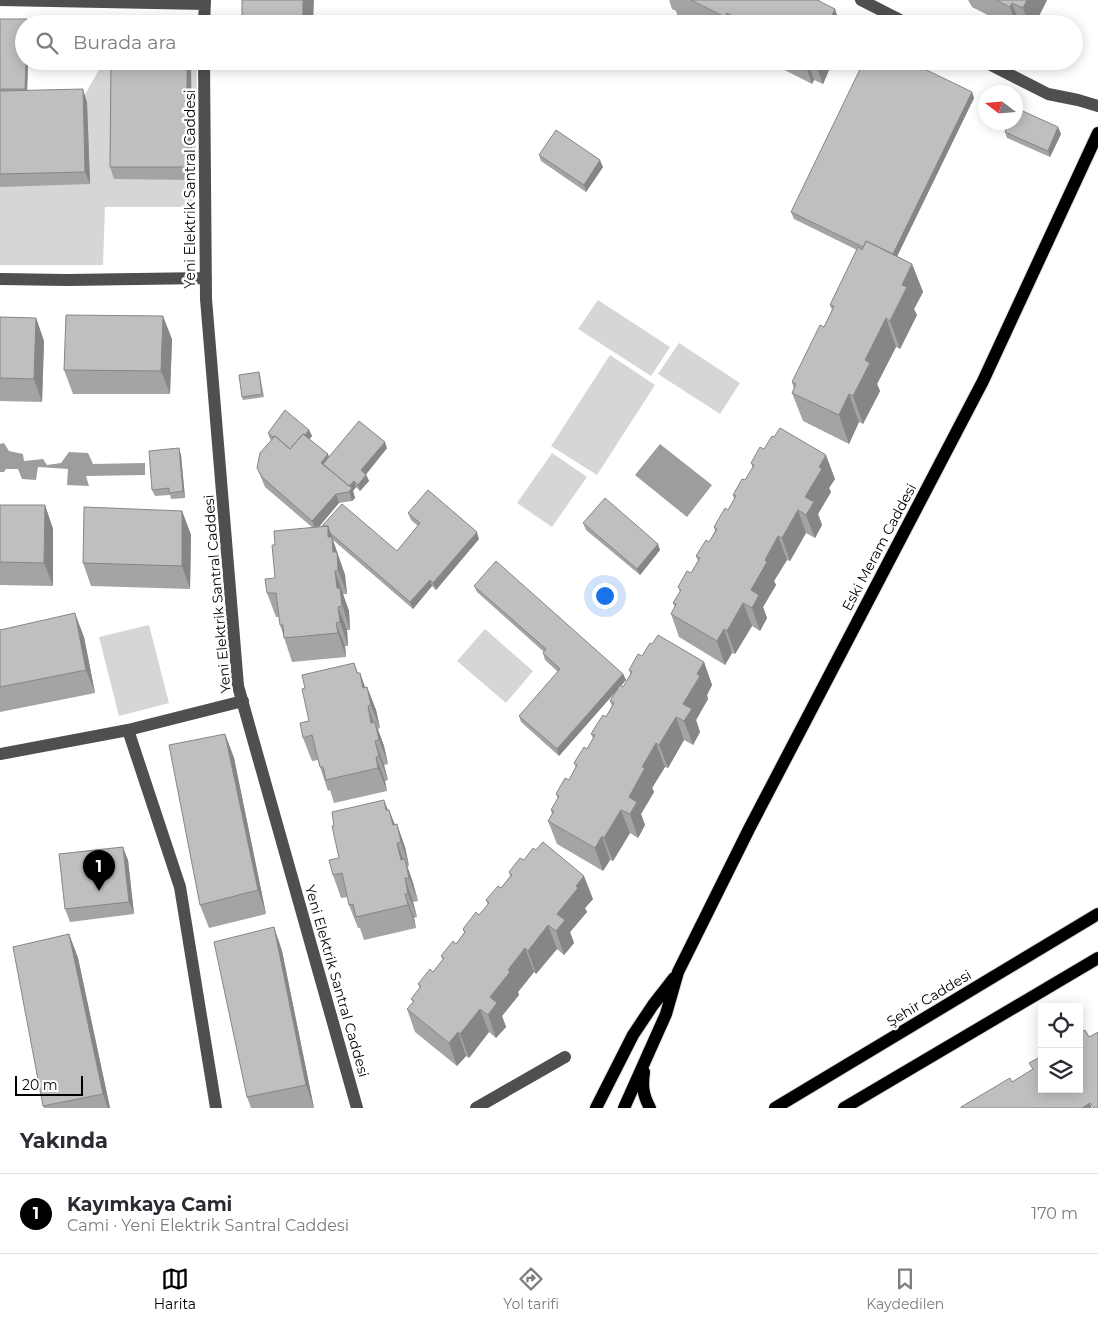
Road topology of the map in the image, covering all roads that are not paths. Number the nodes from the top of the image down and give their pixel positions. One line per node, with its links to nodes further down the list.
1 (0, 0): 3 (street)
2 (861, 0): 5 (street)
3 (205, 2): 4 (street)
4 (204, 15)
5 (890, 15)
6 (204, 70): 10 (street, Yeni Elektrik Santral Caddesi)
7 (1001, 70): 8 (street)
8 (1098, 106)
9 (1098, 133): 17 (main road, Eski Meram Caddesi)
10 (206, 278): 11 (street); 12 (street, Yeni Elektrik Santral Caddesi)
11 (0, 279)
12 (243, 701): 13 (street); 21 (street, Yeni Elektrik Santral Caddesi)
13 (128, 730): 14 (street); 20 (street)
14 (0, 754)
15 (1098, 914): 26 (main road, Şehir Caddesi)
16 (1098, 958): 27 (main road)
17 (678, 972): 19 (main road, Eski Meram Caddesi); 23 (main road, Eski Meram Caddesi)
18 (565, 1057): 22 (street)
19 (645, 1064): 24 (main road, Eski Meram Caddesi); 25 (main road)
20 (216, 1108)
21 (357, 1108)
22 (476, 1108)
23 (596, 1108)
24 (624, 1108)
25 (650, 1108)
26 (775, 1108)
27 (844, 1108)

